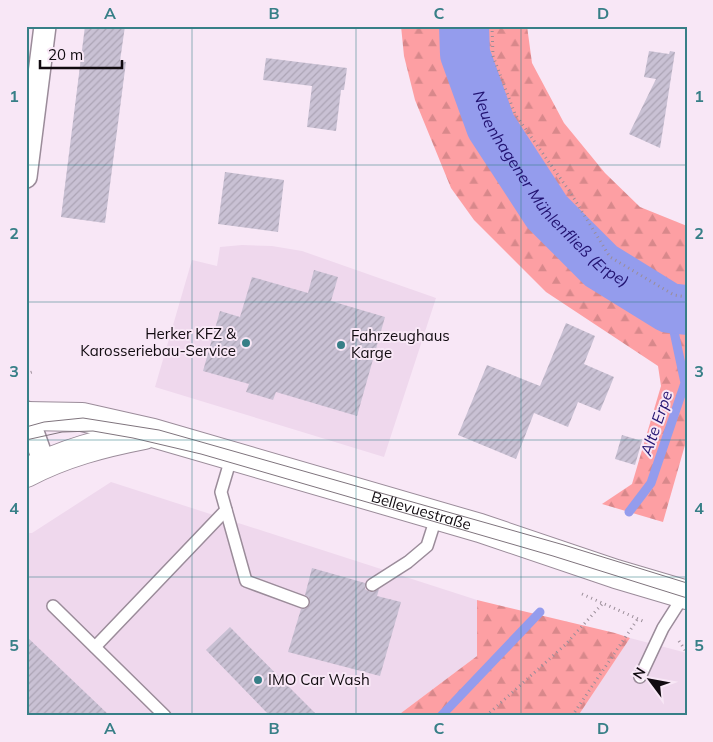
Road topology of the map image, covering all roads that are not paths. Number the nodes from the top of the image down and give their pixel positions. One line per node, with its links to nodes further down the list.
1 (45, 26): 2 (street)
2 (26, 177)
3 (27, 415): 4 (street, Bellevuestraße); 6 (street)
4 (153, 433): 5 (street, Bellevuestraße); 6 (street)
5 (232, 455): 7 (lane); 8 (street, Bellevuestraße)
6 (35, 468)
7 (226, 510): 11 (lane); 13 (lane)
8 (437, 515): 9 (lane); 10 (street, Bellevuestraße)
9 (372, 585)
10 (686, 594): 14 (lane)
11 (302, 602)
12 (53, 606): 13 (lane)
13 (95, 646): 15 (lane)
14 (640, 677)
15 (165, 716)

